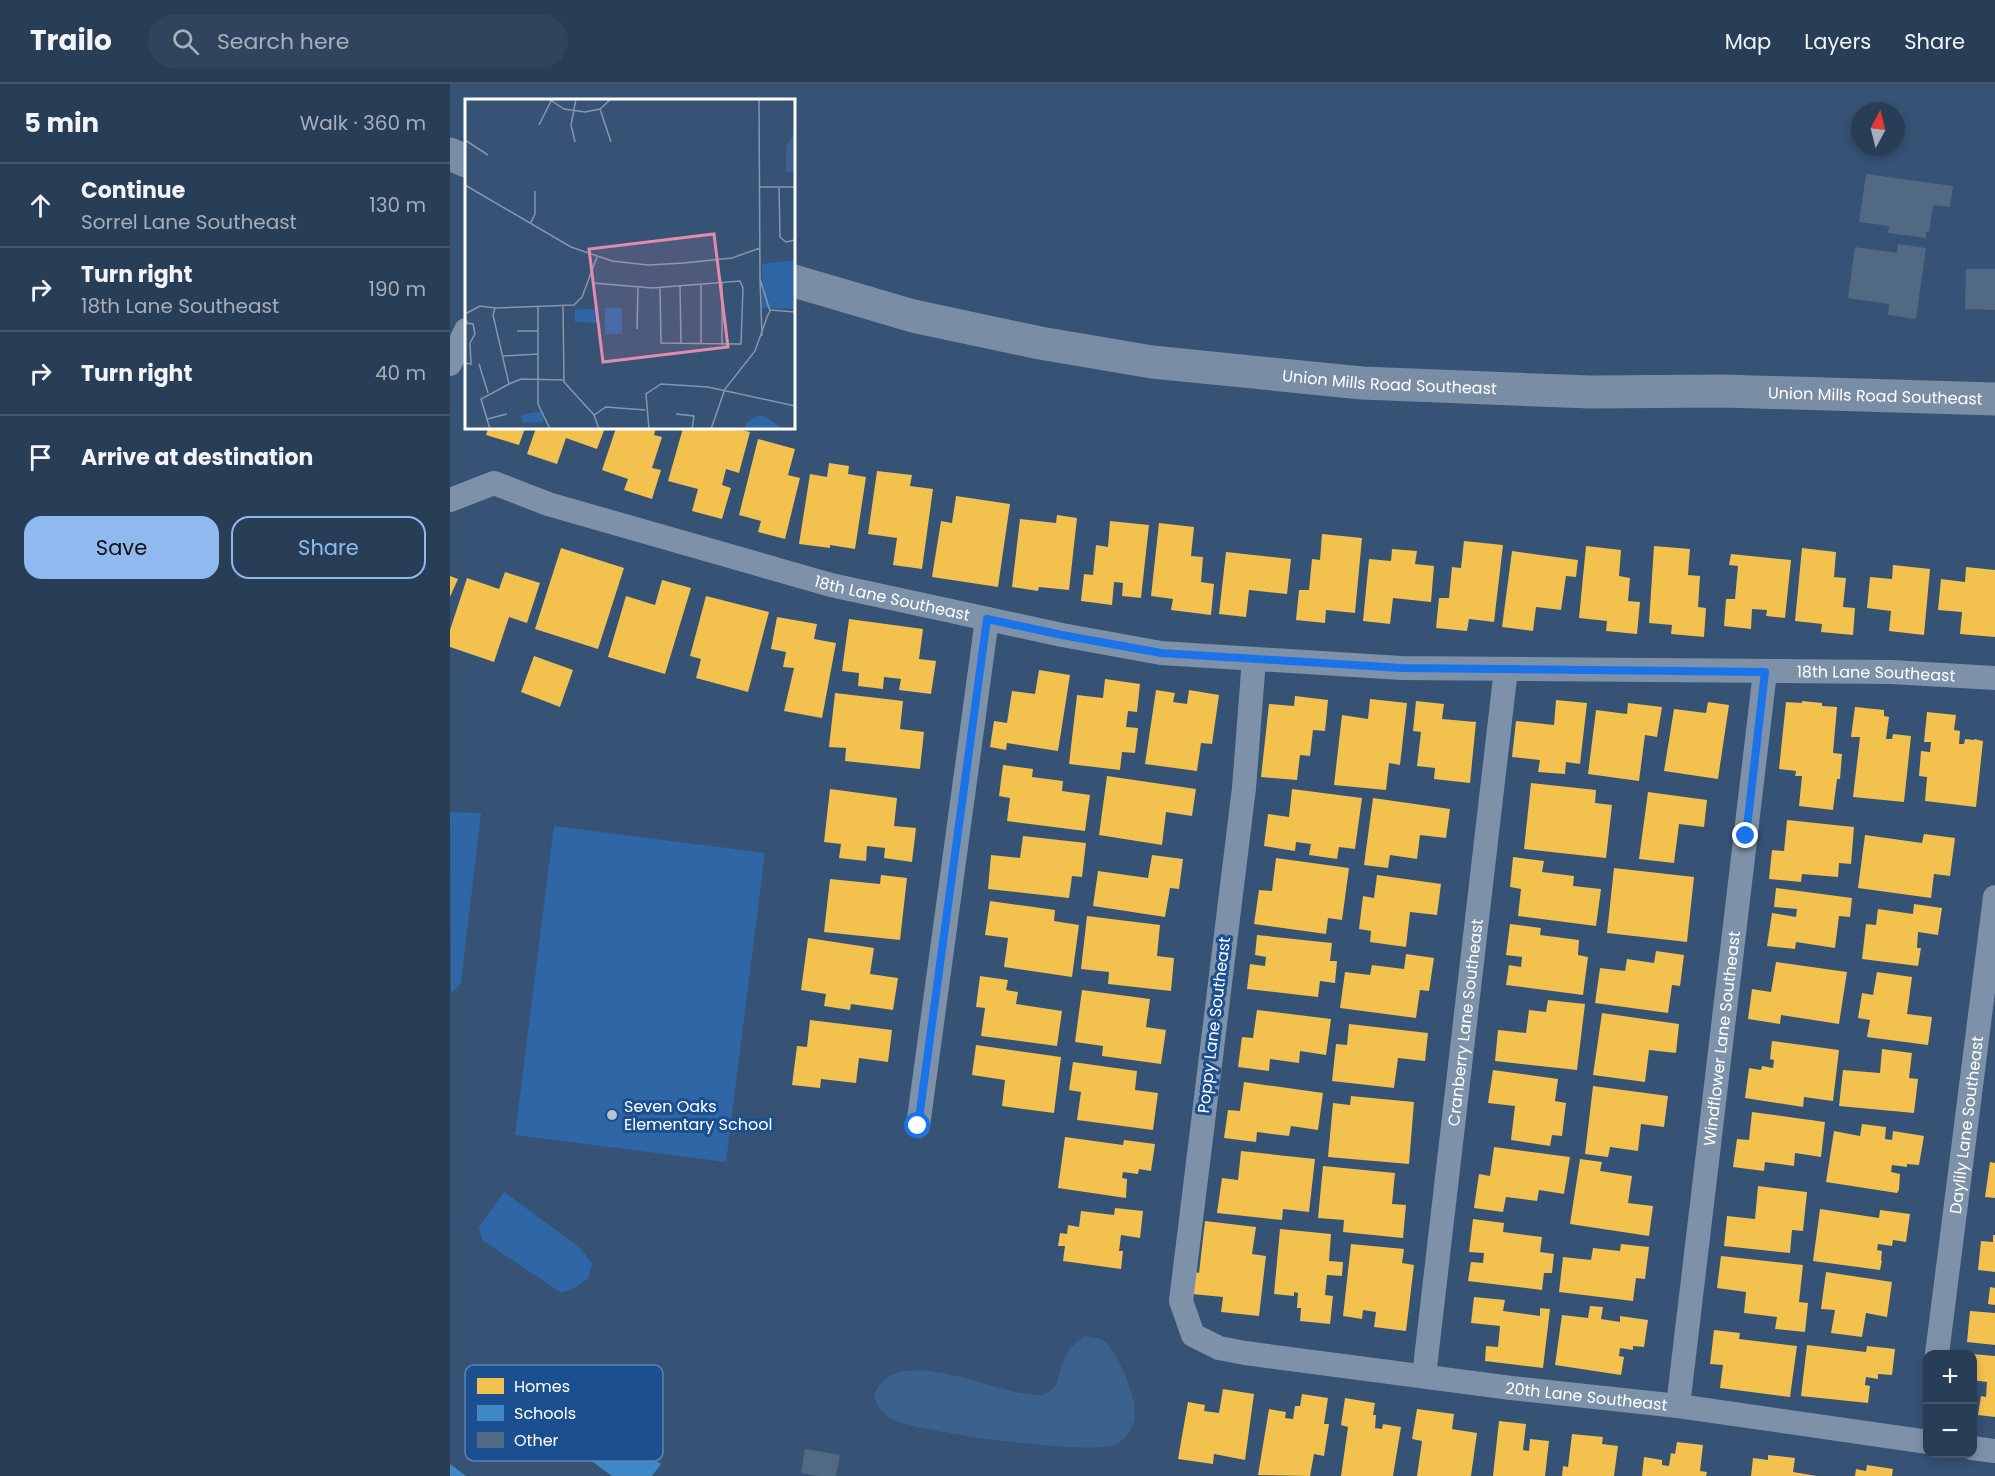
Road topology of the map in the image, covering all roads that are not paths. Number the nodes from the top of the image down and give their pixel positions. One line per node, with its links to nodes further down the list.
1 (450, 154): 2 (street)
2 (465, 161)
3 (795, 281): 6 (street, Union Mills Road Southeast)
4 (465, 332): 5 (street)
5 (450, 364)
6 (1995, 399)
7 (450, 500): 8 (street, 18th Lane Southeast)
8 (987, 619): 9 (street, 18th Lane Southeast); 14 (street)
9 (1254, 659): 10 (street, 18th Lane Southeast); 16 (street, Poppy Lane Southeast)
10 (1506, 669): 11 (street, 18th Lane Southeast); 17 (street, Cranberry Lane Southeast)
11 (1765, 672): 12 (street, 18th Lane Southeast); 18 (street, Windflower Lane Southeast)
12 (1995, 678)
13 (1995, 897): 15 (street, Daylily Lane Southeast)
14 (918, 1126)
15 (1938, 1350)
16 (1245, 1353): 17 (street, 20th Lane Southeast)
17 (1424, 1376): 18 (street, 20th Lane Southeast)
18 (1678, 1406): 19 (street, 20th Lane Southeast)
19 (1923, 1437)
20 (1977, 1449): 21 (street)
21 (1995, 1451)

